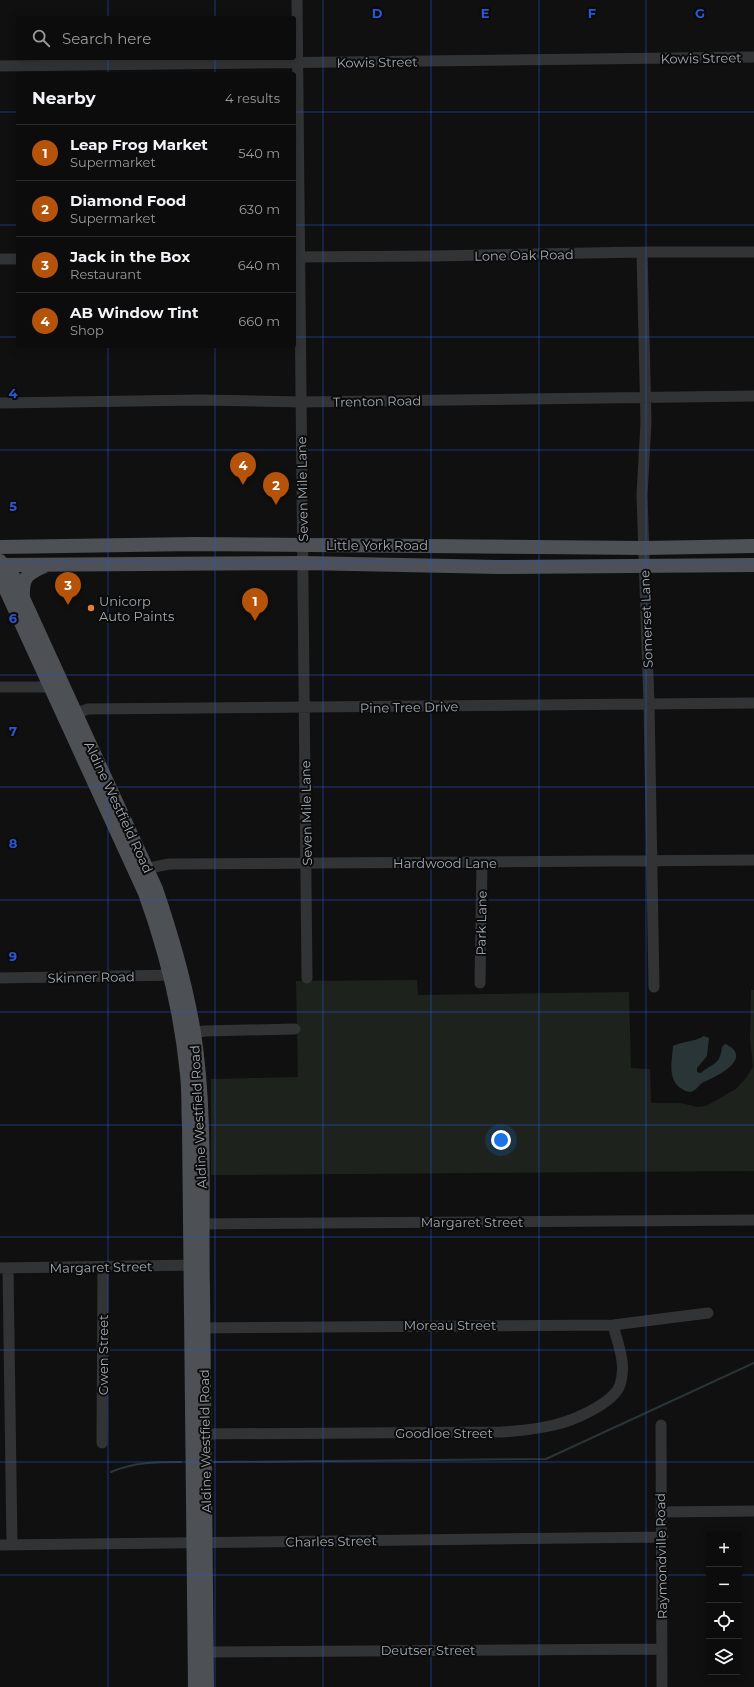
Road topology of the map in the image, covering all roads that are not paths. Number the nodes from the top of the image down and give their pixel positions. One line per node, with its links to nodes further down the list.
1 (297, 0): 3 (street, Seven Mile Lane)
2 (754, 57): 3 (street, Kowis Street)
3 (298, 64): 4 (street, Kowis Street); 7 (street, Seven Mile Lane)
4 (0, 66)
5 (642, 252): 6 (street, Lone Oak Road); 7 (street, Lone Oak Road); 11 (street, Somerset Lane)
6 (754, 252)
7 (297, 256): 13 (street, Seven Mile Lane)
8 (0, 259): 9 (street)
9 (16, 259)
10 (754, 396): 11 (street, Trenton Road)
11 (646, 397): 13 (street, Trenton Road); 17 (street, Somerset Lane)
12 (0, 402): 13 (street, Trenton Road)
13 (300, 402): 14 (street, Seven Mile Lane)
14 (303, 545): 16 (main road, Little York Road); 17 (main road, Little York Road); 18 (street, Seven Mile Lane)
15 (754, 546): 17 (main road, Little York Road)
16 (0, 547)
17 (645, 548): 21 (street, Somerset Lane)
18 (303, 563): 20 (main road, Little York Road); 21 (main road, Little York Road); 28 (street, Seven Mile Lane)
19 (754, 565): 21 (main road, Little York Road)
20 (45, 566): 22 (main road, Little York Road); 23 (main road)
21 (645, 566): 27 (street, Somerset Lane)
22 (0, 568): 23 (main road, Aldine Westfield Road); 24 (main road, Aldine Westfield Road)
23 (24, 600): 24 (main road, Aldine Westfield Road)
24 (56, 685): 25 (street); 29 (main road, Aldine Westfield Road)
25 (0, 687)
26 (754, 703): 27 (street, Pine Tree Drive)
27 (649, 704): 28 (street, Pine Tree Drive); 31 (street, Somerset Lane)
28 (304, 708): 29 (street, Pine Tree Drive); 33 (street, Seven Mile Lane)
29 (70, 716): 34 (main road, Aldine Westfield Road)
30 (754, 860): 31 (street, Hardwood Lane)
31 (651, 861): 32 (street, Hardwood Lane); 39 (street, Somerset Lane)
32 (482, 862): 33 (street, Hardwood Lane); 38 (street, Park Lane)
33 (307, 864): 34 (street, Hardwood Lane); 37 (street, Seven Mile Lane)
34 (142, 871): 35 (main road, Aldine Westfield Road)
35 (176, 975): 36 (street, Skinner Road); 41 (main road, Aldine Westfield Road)
36 (0, 978)
37 (307, 978)
38 (480, 983)
39 (654, 987)
40 (295, 1029): 41 (street)
41 (188, 1034): 43 (main road, Aldine Westfield Road)
42 (754, 1220): 43 (street, Margaret Street)
43 (196, 1224): 44 (main road, Aldine Westfield Road)
44 (196, 1265): 45 (street, Margaret Street); 49 (main road, Aldine Westfield Road)
45 (103, 1267): 46 (street, Margaret Street); 52 (street, Gwen Street)
46 (4, 1268): 58 (street)
47 (708, 1313): 48 (street, Moreau Street)
48 (613, 1325): 49 (street, Moreau Street); 51 (street, Goodloe Street)
49 (197, 1328): 51 (main road, Aldine Westfield Road)
50 (661, 1425): 54 (street, Raymondville Road)
51 (199, 1434): 56 (main road, Aldine Westfield Road)
52 (102, 1443)
53 (754, 1511): 54 (street)
54 (661, 1512): 55 (street, Raymondville Road)
55 (663, 1537): 56 (street, Charles Street); 59 (street, Raymondville Road)
56 (200, 1542): 58 (street, Charles Street); 60 (main road, Aldine Westfield Road)
57 (0, 1545): 58 (street, Charles Street)
58 (12, 1545)
59 (662, 1649): 60 (street, Deutser Street); 63 (street, Raymondville Road)
60 (201, 1652): 61 (main road, Aldine Westfield Road); 62 (main road, Aldine Westfield Road)
61 (195, 1687)
62 (207, 1687)
63 (662, 1687)

